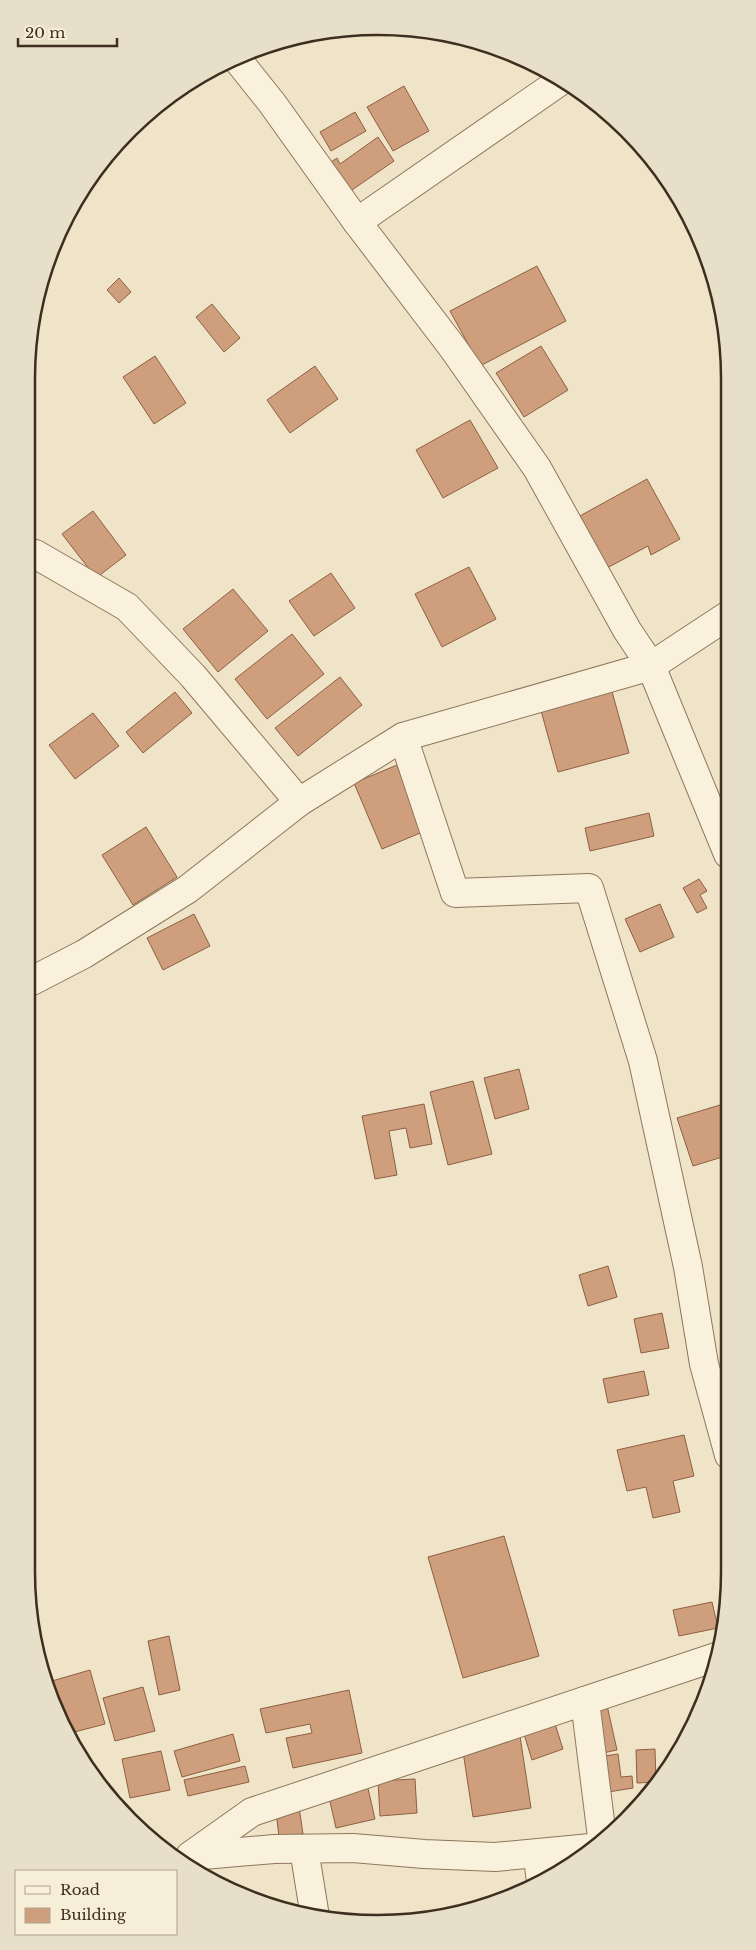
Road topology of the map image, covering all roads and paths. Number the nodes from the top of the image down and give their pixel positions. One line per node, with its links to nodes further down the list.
1 (241, 64): 3 (street)
2 (556, 84): 3 (street)
3 (357, 222): 6 (street)
4 (35, 554): 8 (street)
5 (721, 620): 6 (street)
6 (651, 666): 7 (street); 9 (street)
7 (403, 737): 8 (street); 11 (street)
8 (299, 802): 10 (street)
9 (721, 837)
10 (35, 979)
11 (721, 1424)
12 (709, 1659): 13 (street)
13 (585, 1701): 14 (street); 18 (street)
14 (601, 1832)
15 (304, 1849): 17 (street); 19 (street); 21 (street)
16 (580, 1849): 17 (street)
17 (549, 1853): 20 (street)
18 (187, 1857)
19 (188, 1858)
20 (540, 1874)
21 (313, 1908)

